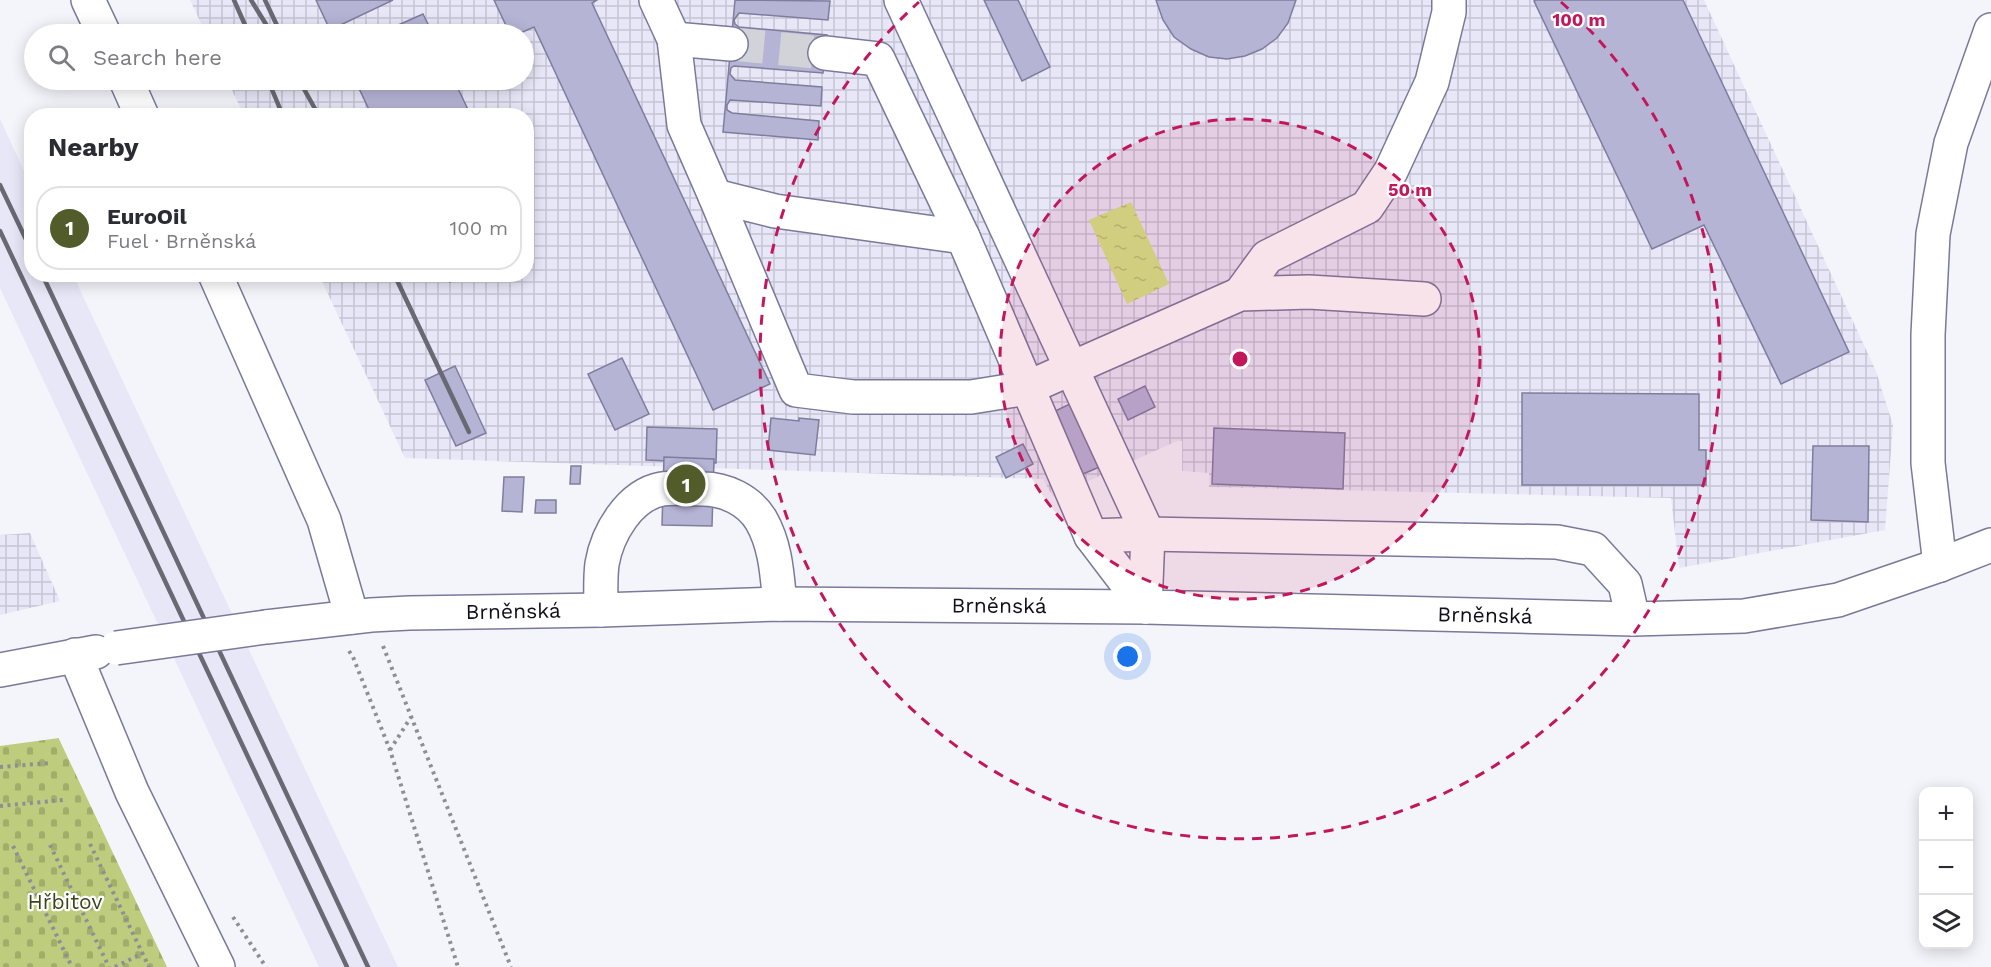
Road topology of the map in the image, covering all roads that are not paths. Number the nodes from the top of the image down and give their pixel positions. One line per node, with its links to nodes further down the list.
1 (88, 0): 5 (street)
2 (656, 0): 7 (street)
3 (901, 0): 17 (street)
4 (1449, 0): 15 (street)
5 (99, 24)
6 (1991, 30): 22 (street)
7 (674, 39): 8 (street); 12 (street)
8 (731, 44)
9 (825, 53): 13 (street)
10 (130, 90): 11 (street)
11 (138, 108)
12 (716, 196): 13 (street); 18 (street)
13 (963, 237): 18 (street)
14 (219, 282): 27 (street)
15 (1240, 294): 16 (street); 17 (street)
16 (1424, 299)
17 (1071, 368): 18 (street); 19 (street)
18 (1028, 388): 20 (street)
19 (1148, 534): 20 (street); 24 (street); 26 (street)
20 (1091, 536): 24 (street)
21 (1991, 545): 22 (street, Brněnská)
22 (1940, 566): 26 (street, Brněnská)
23 (780, 604): 24 (street, Brněnská); 25 (street, Brněnská); 25 (street)
24 (1145, 607): 26 (street, Brněnská)
25 (601, 610): 27 (street, Brněnská)
26 (1634, 620)
27 (356, 626): 28 (street, Brněnská, bridge)
28 (75, 655): 29 (street, Brněnská); 30 (street)
29 (0, 670)
30 (218, 967)

